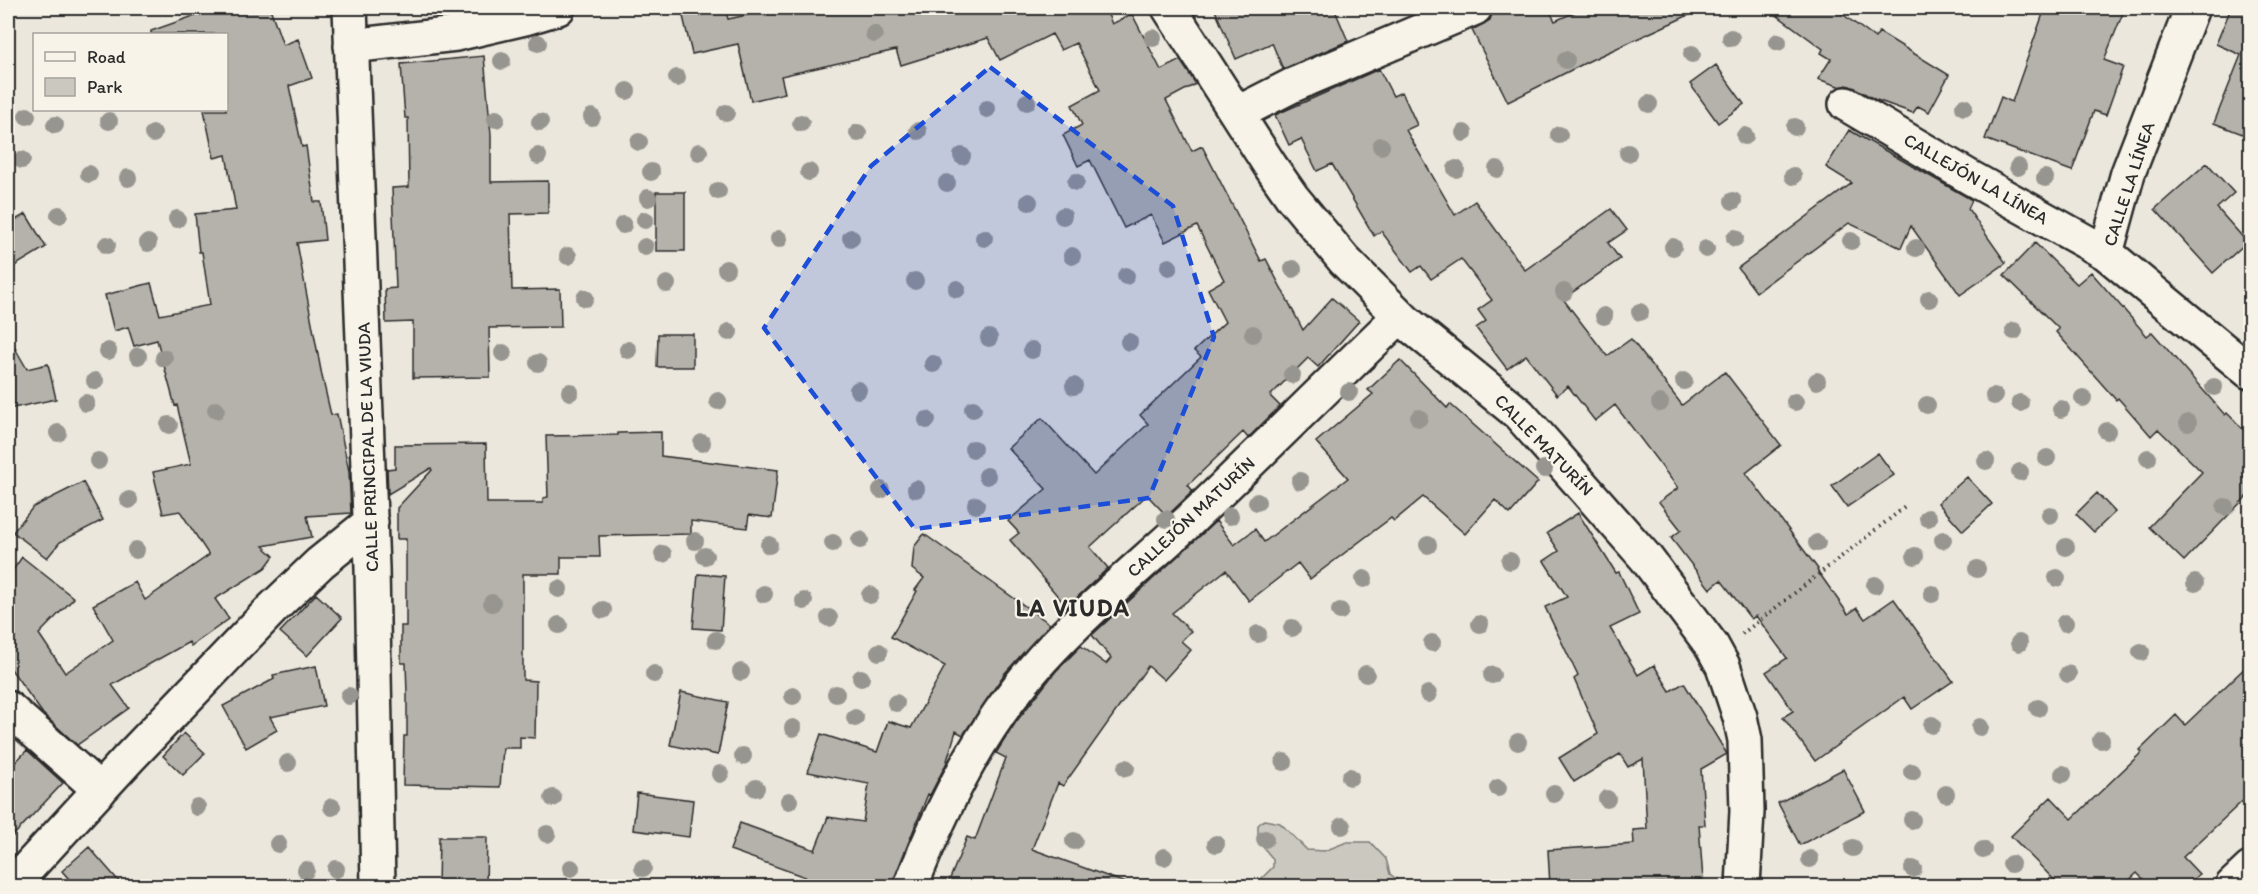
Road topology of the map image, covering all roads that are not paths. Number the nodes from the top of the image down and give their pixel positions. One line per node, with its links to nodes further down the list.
1 (350, 8): 6 (street, CALLE PRINCIPAL DE LA VIUDA)
2 (558, 8): 6 (street)
3 (1169, 8): 8 (street, CALLE MATURÍN)
4 (1475, 8): 8 (street)
5 (2192, 8): 9 (street, CALLE LA LÍNEA)
6 (351, 46): 12 (street, CALLE PRINCIPAL DE LA VIUDA)
7 (1846, 104): 9 (street, CALLEJÓN LA LÍNEA)
8 (1238, 113): 10 (street, CALLE MATURÍN)
9 (2106, 253): 11 (street, CALLE LA LÍNEA)
10 (1400, 316): 18 (street, CALLEJÓN MATURÍN); 19 (street, CALLE MATURÍN)
11 (2250, 372)
12 (370, 522): 14 (street); 17 (street, CALLE PRINCIPAL DE LA VIUDA)
13 (8, 708): 14 (street)
14 (100, 790): 16 (street)
15 (2250, 869): 20 (street)
16 (12, 886)
17 (378, 886)
18 (911, 886)
19 (1743, 886)
20 (2232, 886)

